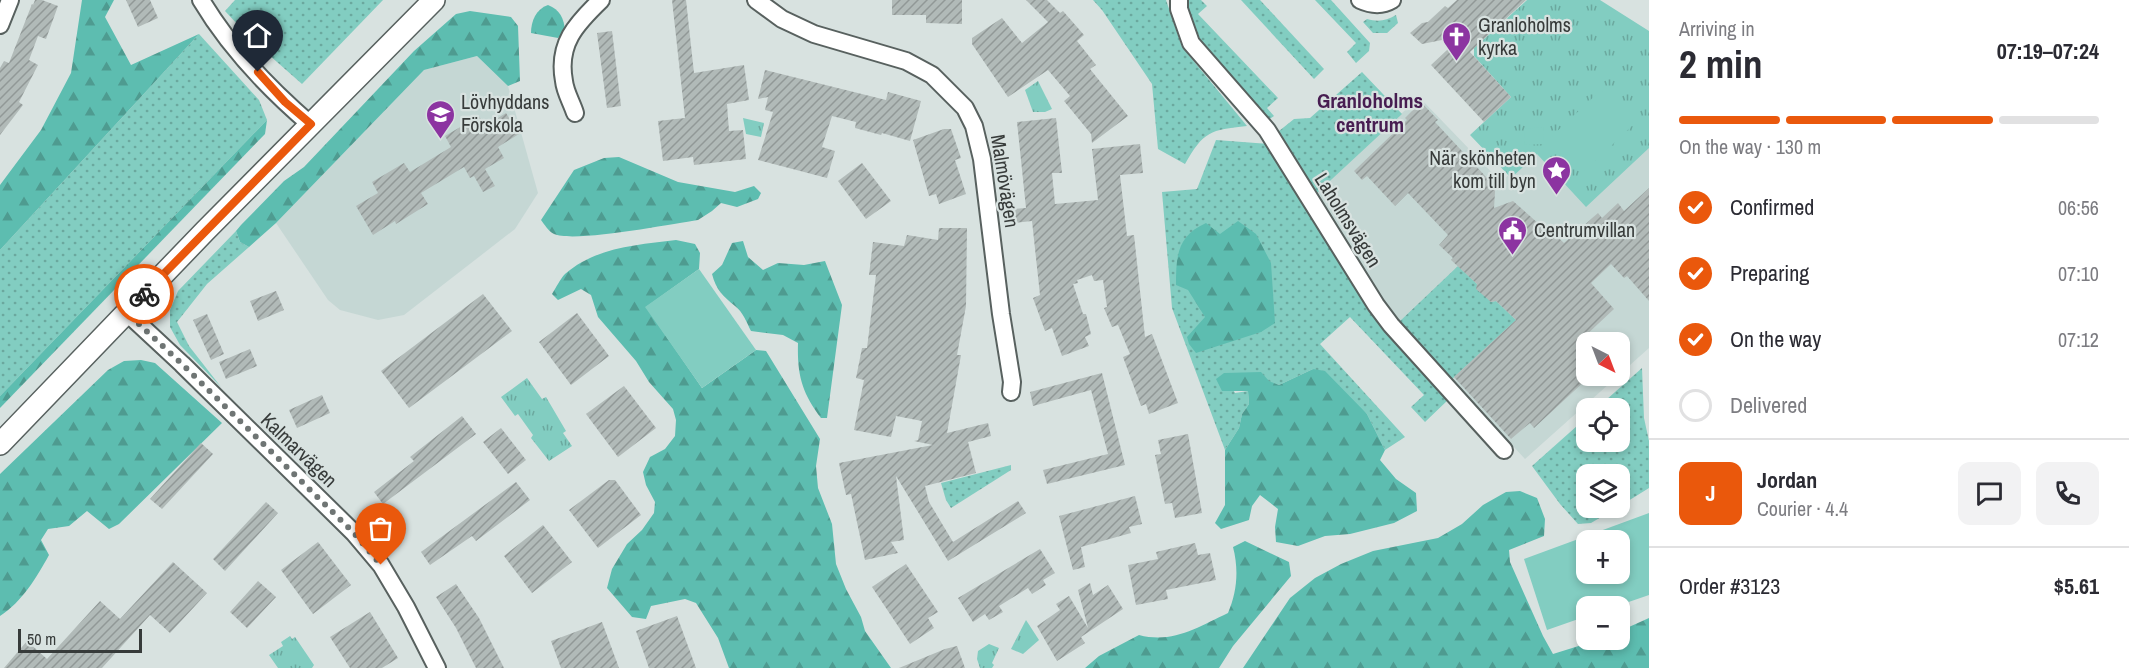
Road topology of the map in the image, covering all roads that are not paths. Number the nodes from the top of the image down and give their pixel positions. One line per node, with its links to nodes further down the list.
1 (10, 0): 9 (street)
2 (201, 0): 11 (street)
3 (434, 0): 11 (street)
4 (601, 0): 10 (street)
5 (756, 0): 13 (street, Malmövägen)
6 (1179, 0): 15 (street, Laholmsvägen)
7 (1360, 0): 8 (street)
8 (1392, 0)
9 (0, 25)
10 (575, 113)
11 (311, 124): 12 (street)
12 (126, 312): 14 (street); 16 (street, Kalmarvägen)
13 (1011, 392)
14 (0, 444)
15 (1504, 450)
16 (437, 668)

